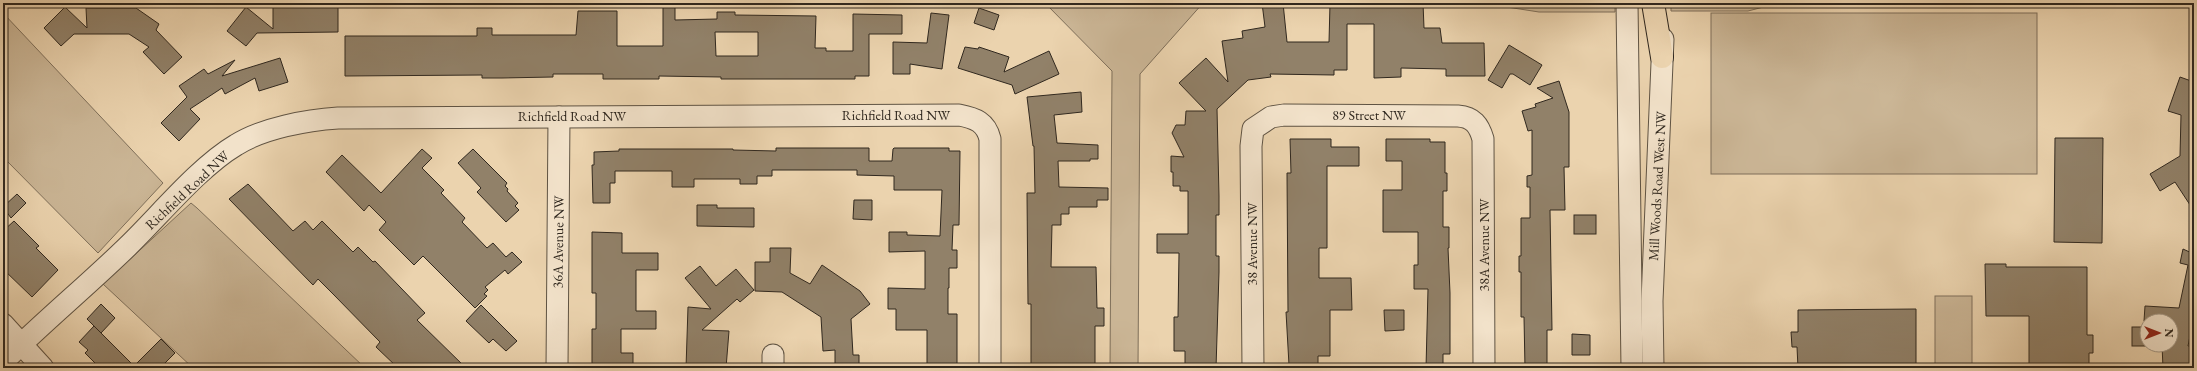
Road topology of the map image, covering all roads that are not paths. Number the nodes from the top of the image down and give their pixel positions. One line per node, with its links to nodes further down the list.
1 (1627, 3): 16 (street, Mill Woods Road West NW)
2 (1653, 3): 4 (main road)
3 (1663, 3): 4 (street, Mill Woods Road West NW)
4 (1662, 57): 17 (street, Mill Woods Road West NW)
5 (559, 116): 9 (street, Richfield Road NW); 12 (street, 36A Avenue NW); 13 (street, Richfield Road NW)
6 (1260, 123): 7 (street, 89 Street NW); 14 (street, 38 Avenue NW)
7 (1477, 123): 15 (street, 38A Avenue NW)
8 (3, 324): 9 (street)
9 (22, 343): 10 (street, Richfield Road NW); 11 (street)
10 (3, 362)
11 (43, 368)
12 (557, 368)
13 (990, 368)
14 (1253, 368)
15 (1484, 368)
16 (1632, 368)
17 (1653, 368)

